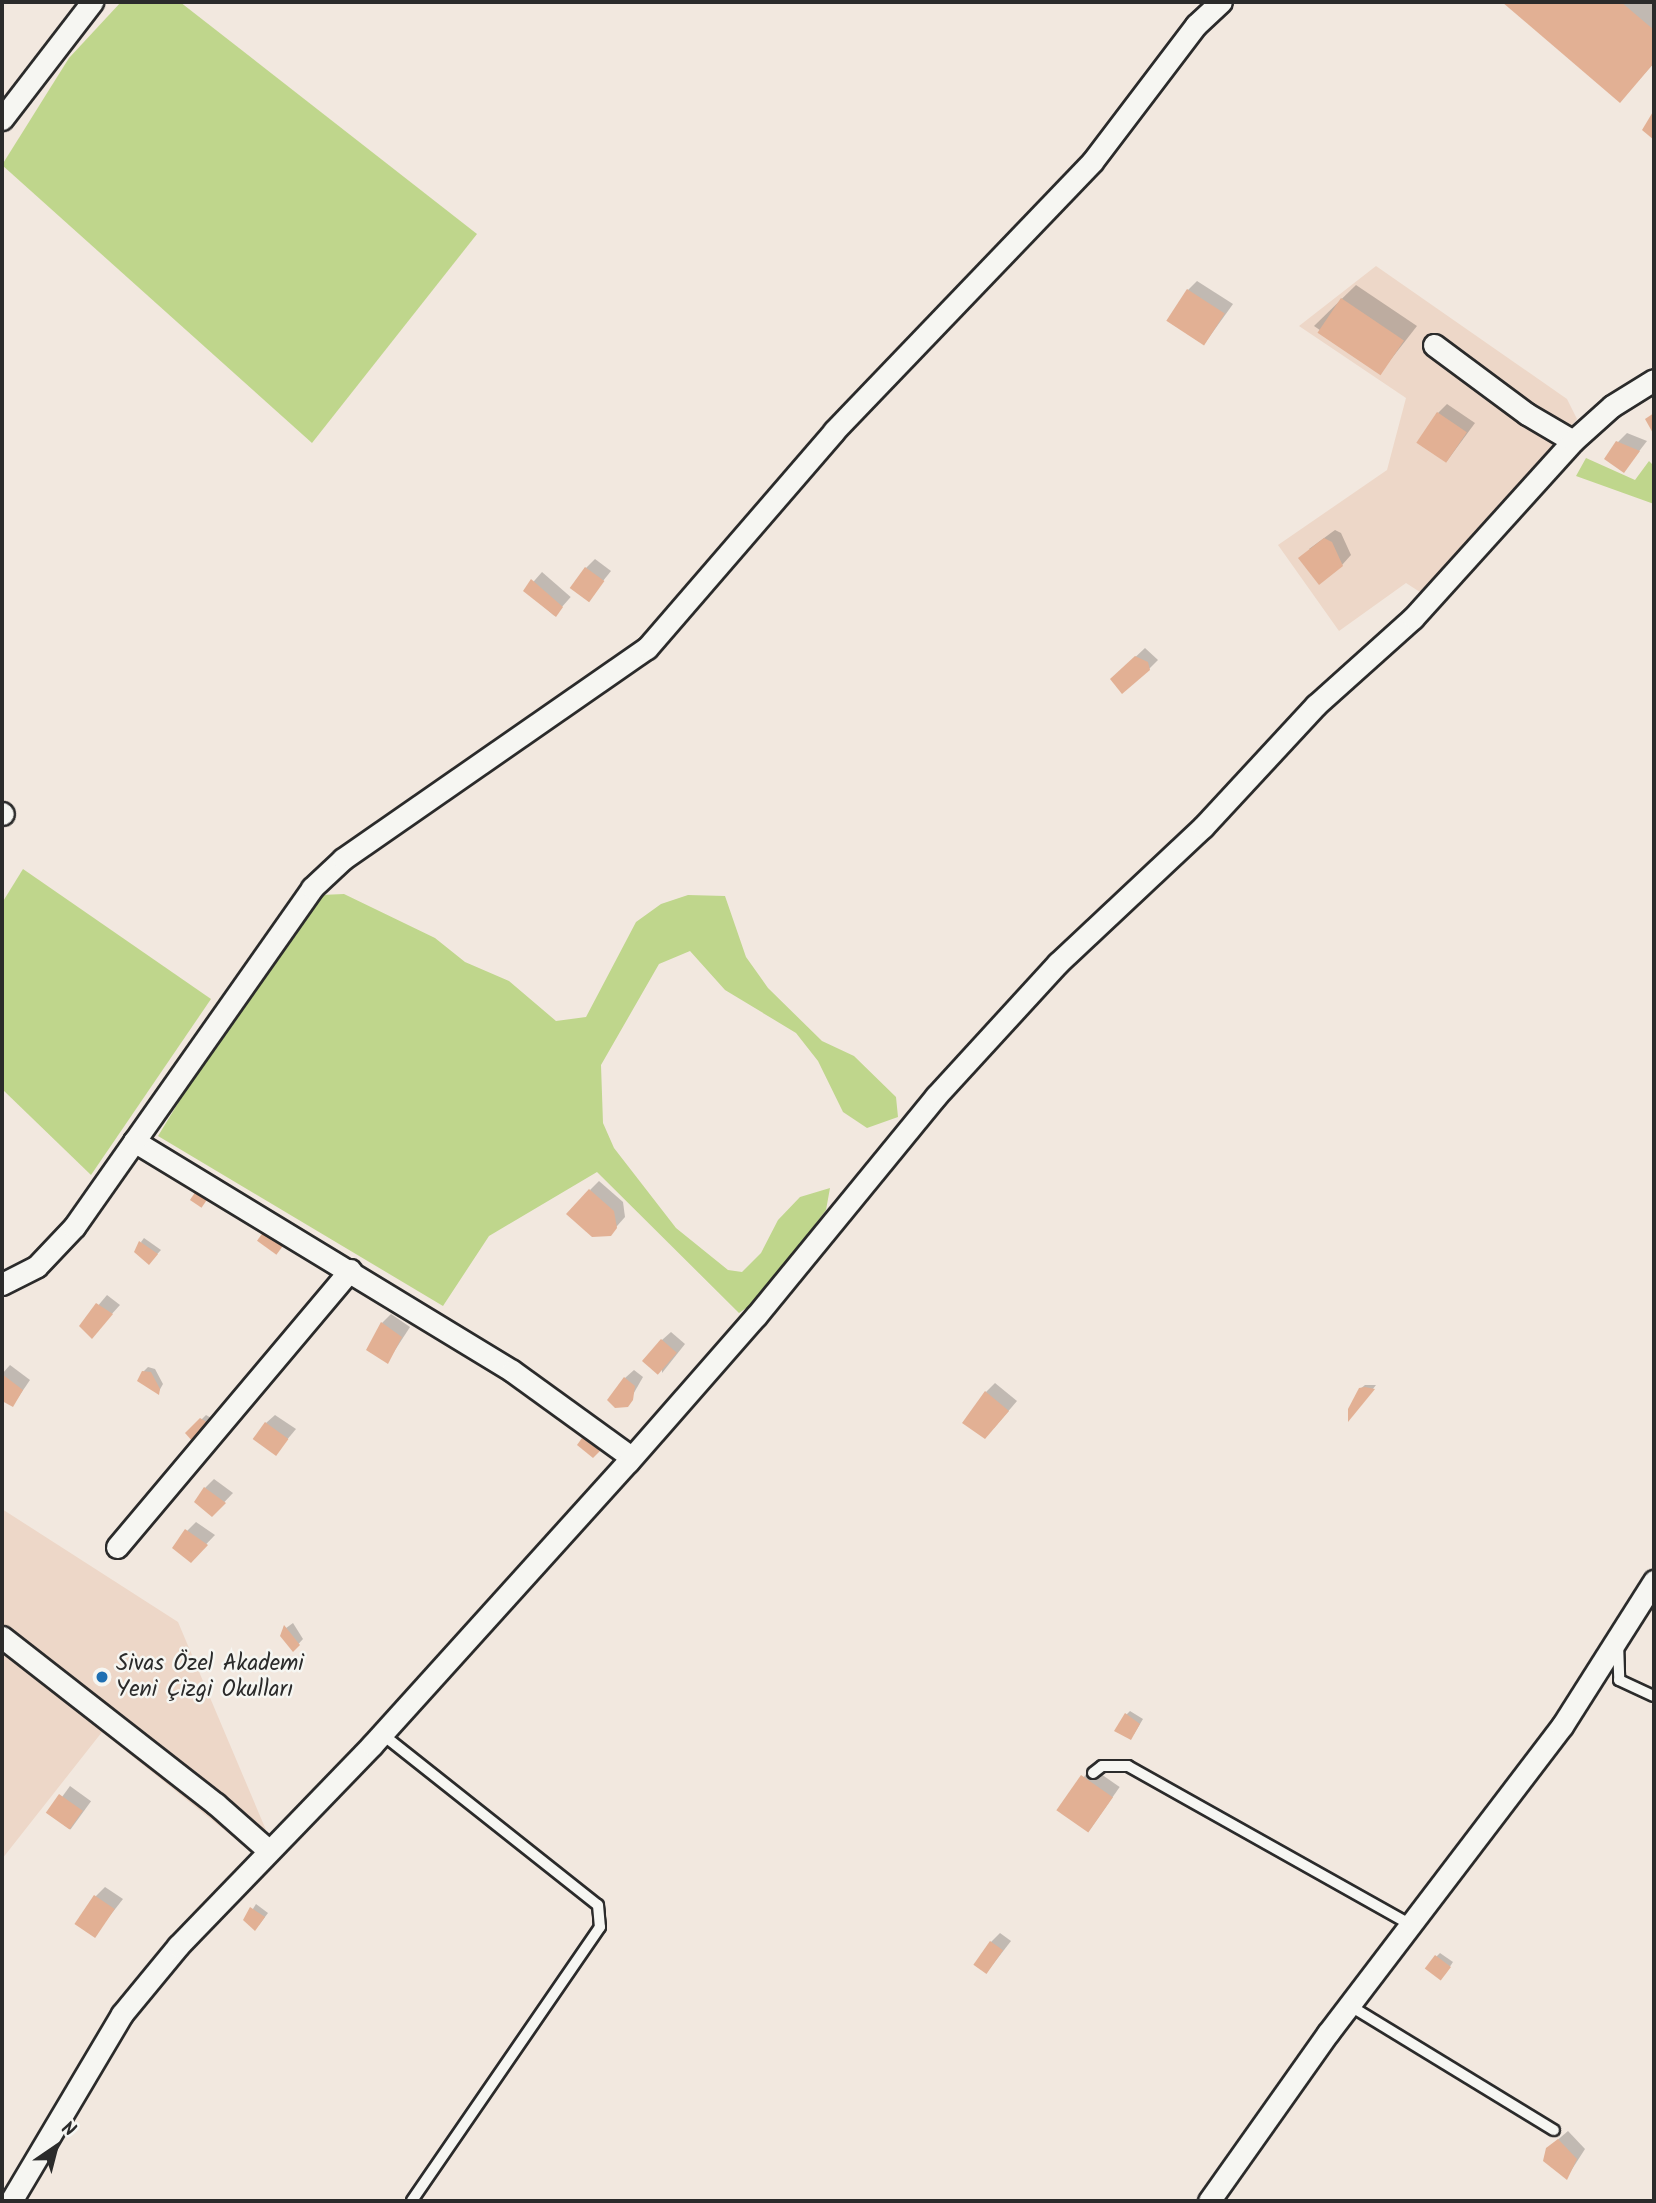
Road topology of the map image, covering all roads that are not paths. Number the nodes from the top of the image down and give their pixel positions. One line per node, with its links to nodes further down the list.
1 (92, 2): 3 (street)
2 (1221, 2): 7 (street)
3 (2, 119)
4 (1434, 345): 6 (street)
5 (1654, 380): 6 (street)
6 (1573, 441): 10 (street)
7 (134, 1141): 8 (street); 9 (street)
8 (350, 1270): 10 (street); 11 (street)
9 (2, 1284)
10 (631, 1457): 16 (street)
11 (117, 1547)
12 (1654, 1581): 14 (street)
13 (2, 1637): 18 (street)
14 (1618, 1637): 15 (lane); 19 (street)
15 (1654, 1696)
16 (382, 1734): 18 (street); 23 (lane)
17 (1093, 1773): 19 (lane)
18 (268, 1850): 22 (street)
19 (1410, 1924): 20 (street)
20 (1349, 2005): 21 (lane); 24 (street)
21 (1554, 2130)
22 (11, 2201)
23 (412, 2201)
24 (1209, 2201)

